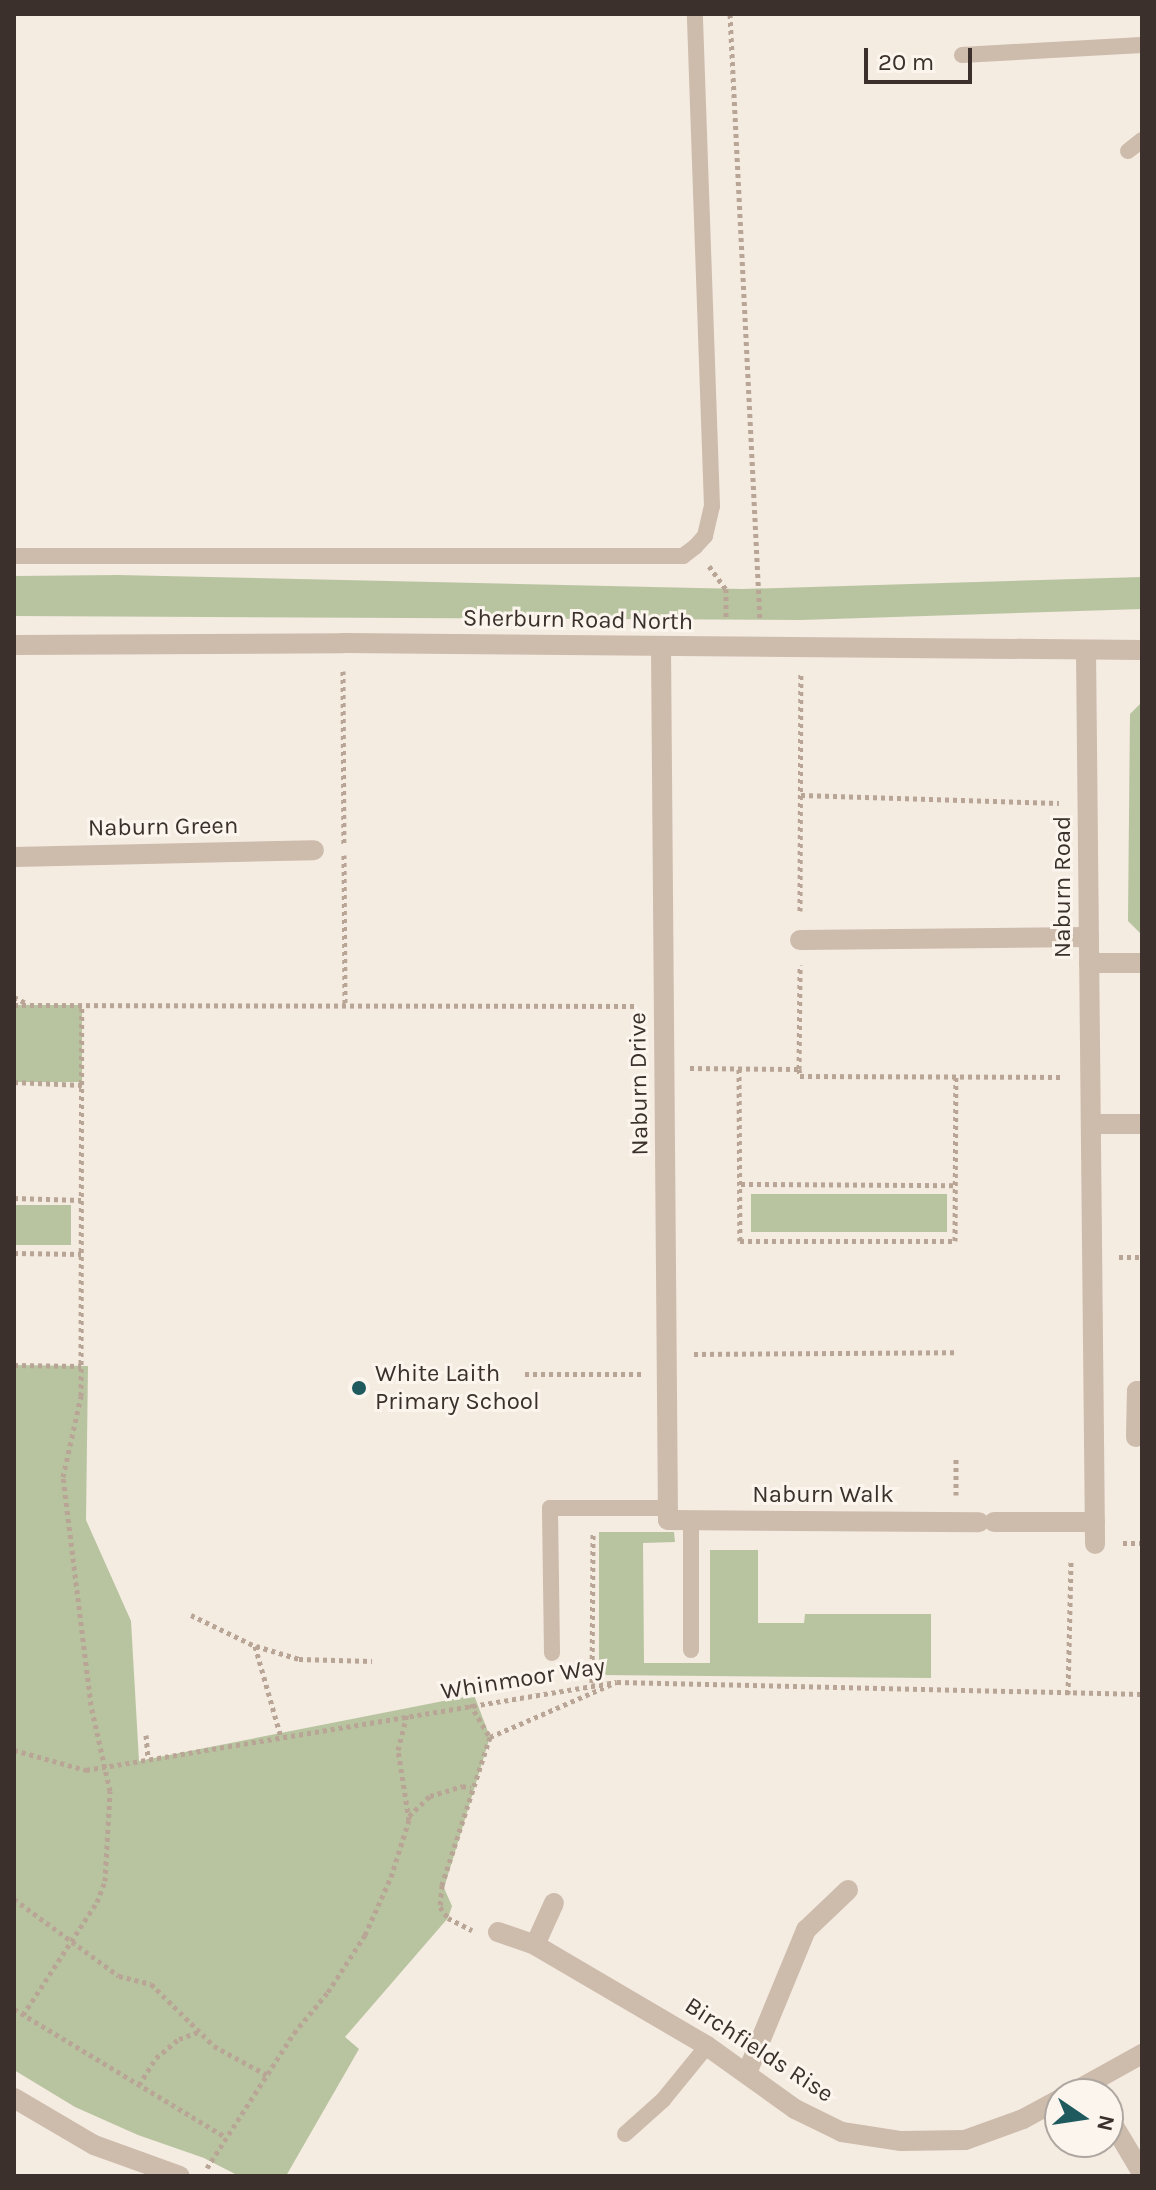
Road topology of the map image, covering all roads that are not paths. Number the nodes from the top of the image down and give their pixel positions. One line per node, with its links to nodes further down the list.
1 (695, 14): 6 (lane)
2 (1142, 45): 3 (lane)
3 (962, 55)
4 (1142, 140): 5 (lane)
5 (1128, 151)
6 (14, 556)
7 (14, 645): 8 (street, Sherburn Road North)
8 (661, 648): 9 (street, Sherburn Road North); 21 (street, Naburn Drive)
9 (1086, 650): 10 (street, Sherburn Road North); 13 (street, Naburn Road)
10 (1142, 650)
11 (314, 850): 12 (street, Naburn Green)
12 (14, 857)
13 (1089, 937): 14 (street); 15 (street, Naburn Road)
14 (800, 940)
15 (1089, 963): 16 (street); 17 (street, Naburn Road)
16 (1142, 963)
17 (1091, 1124): 18 (street); 23 (street, Naburn Road)
18 (1142, 1124)
19 (1142, 1391): 20 (street)
20 (1136, 1437)
21 (668, 1514): 22 (street, Naburn Walk); 26 (lane)
22 (691, 1520): 23 (street, Naburn Walk); 25 (lane)
23 (1095, 1522): 24 (street, Naburn Road)
24 (1095, 1544)
25 (691, 1650)
26 (552, 1653)
27 (848, 1890): 33 (street)
28 (554, 1903): 30 (street)
29 (489, 1932): 30 (street, Birchfields Rise)
30 (535, 1945): 31 (street, Birchfields Rise)
31 (707, 2046): 33 (street, Birchfields Rise); 37 (lane)
32 (1142, 2054): 34 (street)
33 (747, 2073): 36 (street, Birchfields Rise)
34 (1108, 2078)
35 (14, 2098): 40 (street)
36 (1044, 2108)
37 (625, 2134)
38 (1124, 2143): 39 (street)
39 (1142, 2173)
40 (180, 2176)

